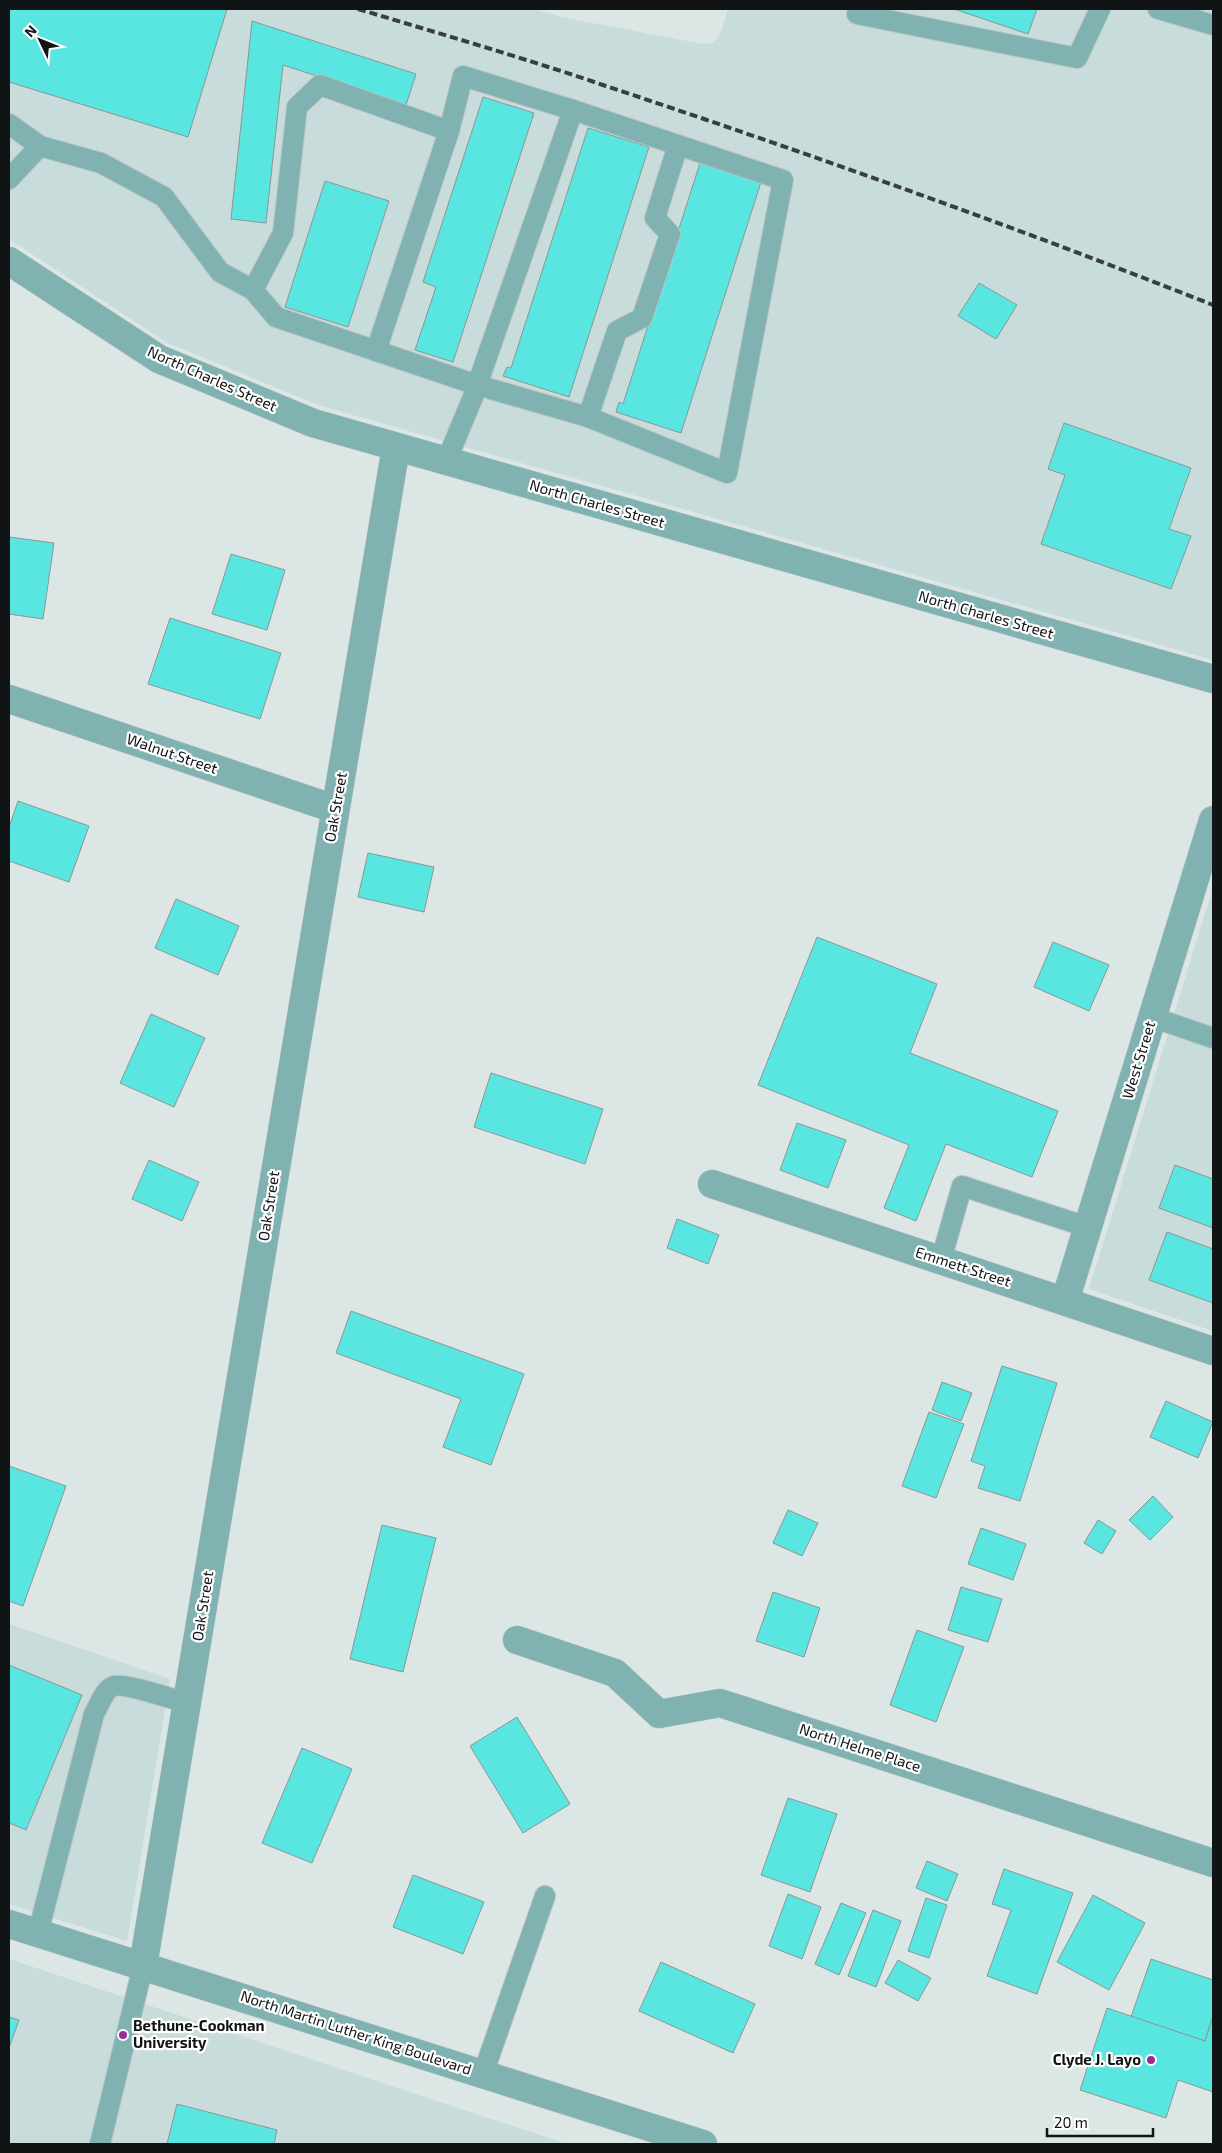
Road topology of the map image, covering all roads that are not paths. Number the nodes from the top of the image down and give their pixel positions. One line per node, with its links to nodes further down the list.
1 (858, 9): 2 (lane)
2 (1100, 9)
3 (1158, 9): 4 (lane)
4 (1213, 25)
5 (573, 110): 7 (lane); 8 (lane); 14 (lane)
6 (9, 124): 9 (lane)
7 (449, 131): 12 (lane); 13 (lane)
8 (678, 145): 15 (lane); 15 (lane)
9 (40, 146): 10 (lane); 12 (lane)
10 (9, 180)
11 (9, 261): 16 (street, North Charles Street)
12 (253, 290): 13 (lane)
13 (376, 351): 14 (lane)
14 (477, 385): 15 (lane); 17 (lane)
15 (588, 417)
16 (396, 447): 17 (street, North Charles Street); 20 (street, Oak Street)
17 (446, 462): 18 (street, North Charles Street)
18 (1213, 679)
19 (9, 699): 20 (street, Walnut Street)
20 (335, 809): 30 (street, Oak Street)
21 (1212, 832): 22 (street, West Street)
22 (1152, 1017): 23 (lane); 25 (street, West Street)
23 (1213, 1038)
24 (712, 1184): 26 (street, Emmett Street)
25 (1087, 1227): 26 (lane); 27 (street, West Street)
26 (941, 1260): 27 (street, Emmett Street)
27 (1065, 1301): 28 (street, Emmett Street)
28 (1213, 1351)
29 (517, 1640): 31 (street, North Helme Place)
30 (186, 1703): 34 (lane); 35 (street, Oak Street)
31 (1213, 1863)
32 (545, 1896): 36 (lane)
33 (9, 1924): 34 (street, North Martin Luther King Boulevard)
34 (38, 1933): 35 (street, North Martin Luther King Boulevard)
35 (143, 1966): 36 (street, North Martin Luther King Boulevard); 37 (lane)
36 (483, 2074): 38 (street, North Martin Luther King Boulevard)
37 (100, 2144)
38 (703, 2144)

